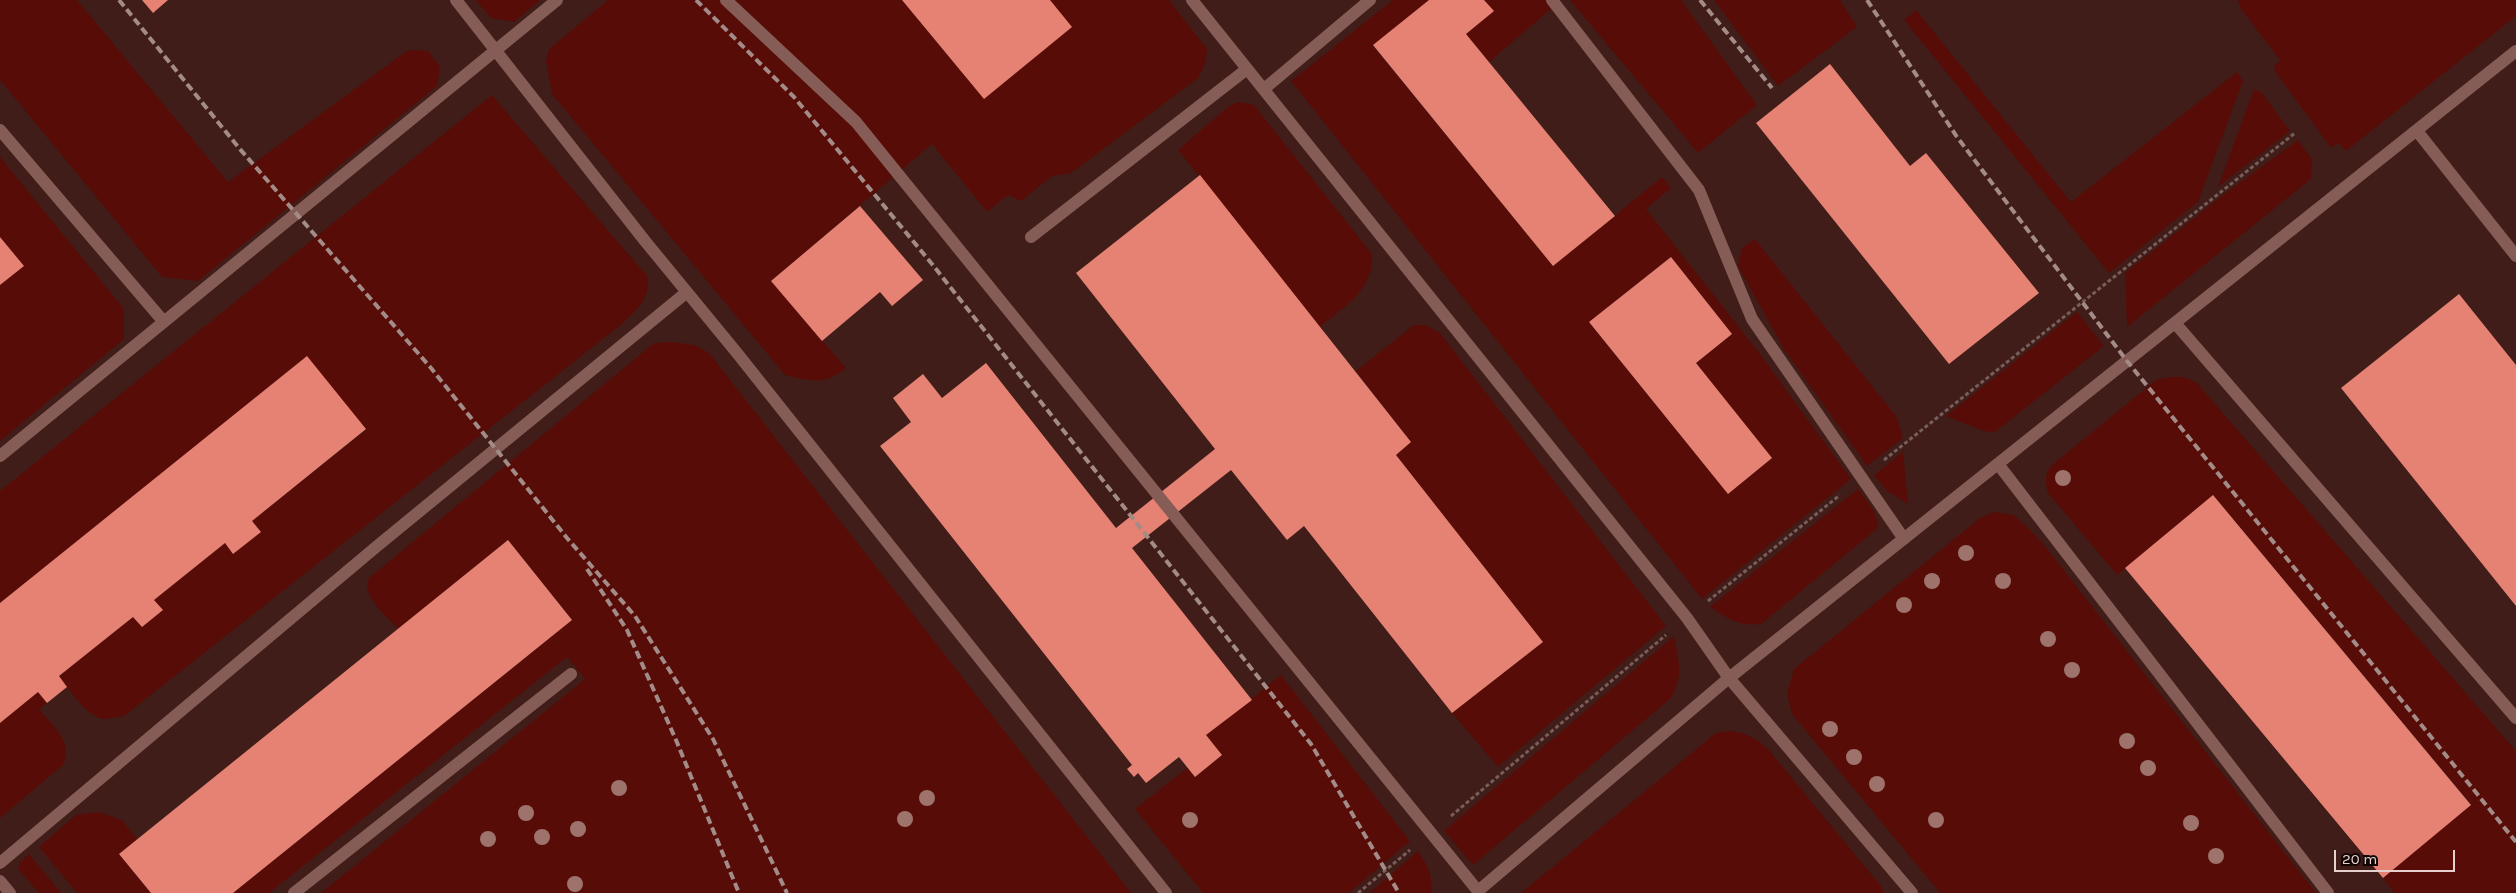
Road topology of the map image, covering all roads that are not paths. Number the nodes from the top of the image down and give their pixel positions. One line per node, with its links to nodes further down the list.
1 (456, 0): 8 (lane)
2 (557, 0): 8 (lane)
3 (726, 0): 26 (lane)
4 (1192, 0): 9 (lane)
5 (1370, 0): 10 (lane)
6 (1552, 0): 20 (lane)
7 (2516, 51): 12 (lane)
8 (494, 52): 15 (lane); 16 (lane)
9 (1247, 69): 10 (lane); 13 (lane)
10 (1264, 89): 22 (lane)
11 (0, 130): 16 (lane)
12 (2417, 131): 14 (lane); 17 (lane)
13 (1031, 237)
14 (2516, 256)
15 (687, 292): 24 (lane); 29 (lane)
16 (164, 322): 18 (lane)
17 (2175, 323): 19 (lane); 23 (lane)
18 (0, 456)
19 (1998, 464): 20 (lane); 31 (lane)
20 (1904, 540): 22 (lane)
21 (571, 674): 28 (lane)
22 (1729, 678): 26 (lane); 30 (lane)
23 (2516, 718)
24 (0, 864)
25 (0, 881): 27 (lane)
26 (1478, 892)
27 (10, 893)
28 (294, 893)
29 (1166, 893)
30 (1912, 893)
31 (2328, 893)

